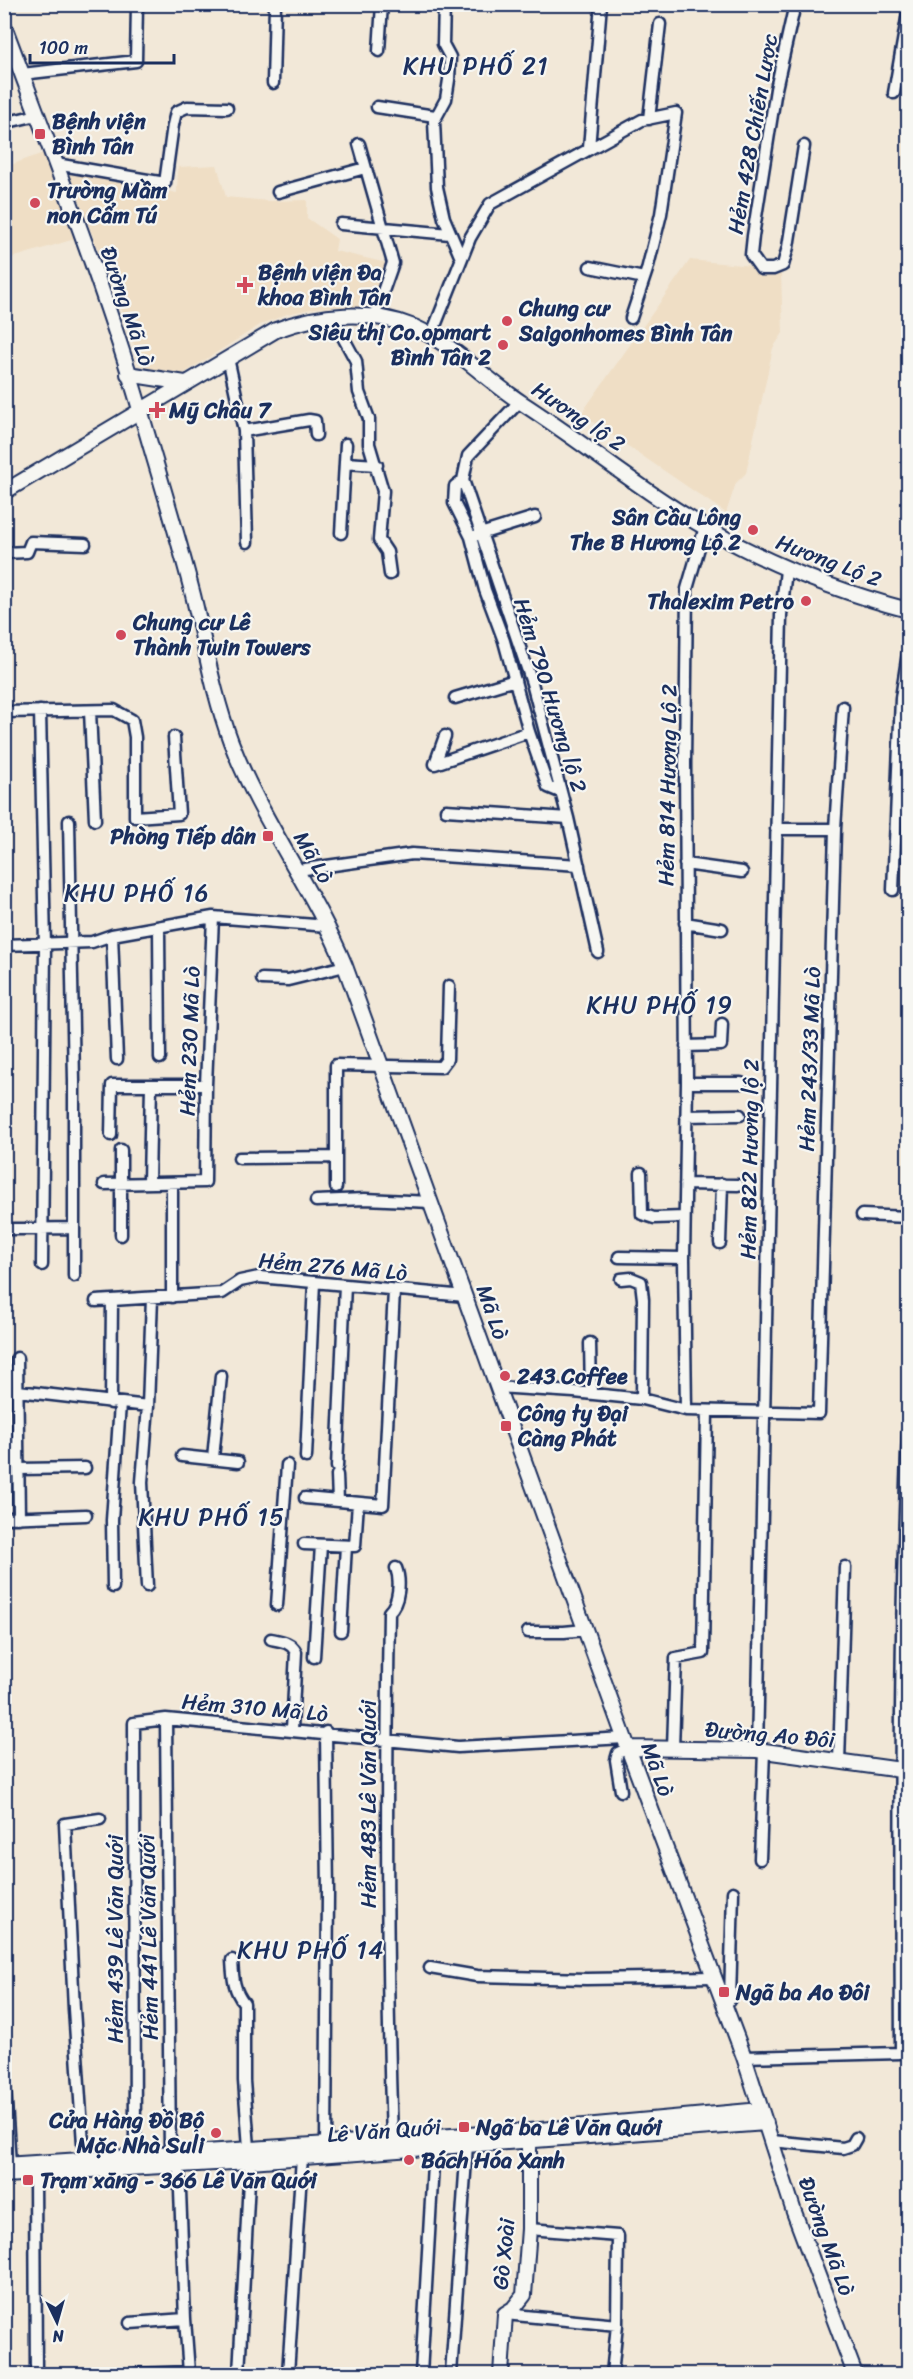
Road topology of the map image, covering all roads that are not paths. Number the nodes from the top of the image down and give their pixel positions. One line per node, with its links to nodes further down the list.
1 (137, 4): 11 (street)
2 (275, 4): 12 (street)
3 (382, 4): 10 (street)
4 (444, 4): 17 (street)
5 (601, 4): 22 (street)
6 (794, 7): 21 (street, Hẻm 428 Chiến Lược)
7 (909, 13): 13 (street)
8 (660, 24): 18 (street)
9 (4, 26): 11 (main road, Đường Mã Lò)
10 (379, 51)
11 (22, 74): 16 (main road, Đường Mã Lò)
12 (273, 82)
13 (894, 93)
14 (378, 107): 17 (street)
15 (227, 108): 23 (street)
16 (38, 115): 19 (street); 23 (main road, Đường Mã Lò)
17 (435, 116): 28 (street)
18 (649, 119): 22 (street); 31 (street)
19 (4, 123)
20 (358, 144): 24 (street)
21 (804, 147)
22 (589, 148): 29 (street)
23 (56, 164): 37 (main road, Đường Mã Lò)
24 (365, 168): 25 (street); 27 (street)
25 (278, 192)
26 (341, 224): 27 (street)
27 (383, 228): 28 (street); 33 (street)
28 (450, 234): 29 (street)
29 (461, 258): 35 (street)
30 (590, 267): 31 (street)
31 (644, 278): 34 (street)
32 (332, 317): 33 (main road); 36 (main road); 45 (street)
33 (374, 318): 35 (main road)
34 (631, 318)
35 (431, 336): 39 (main road, Hương lộ 2)
36 (228, 358): 38 (main road); 41 (street)
37 (128, 374): 38 (main road); 40 (main road, Đường Mã Lò)
38 (185, 383): 40 (main road)
39 (520, 401): 46 (street); 49 (main road, Hương lộ 2)
40 (140, 409): 47 (main road); 55 (main road, Đường Mã Lò)
41 (244, 431): 42 (street); 52 (street)
42 (316, 435)
43 (346, 444): 44 (street)
44 (345, 464): 45 (street); 50 (street)
45 (377, 465): 57 (street)
46 (464, 480): 51 (street, Hẻm 790 Hương lộ 2); 51 (street)
47 (4, 492)
48 (534, 517): 51 (street)
49 (705, 527): 56 (main road, Hương Lộ 2); 76 (street, Hẻm 814 Hương Lộ 2)
50 (341, 532)
51 (475, 535): 60 (street); 69 (street, Hẻm 790 Hương lộ 2)
52 (247, 542)
53 (85, 544): 54 (street)
54 (4, 553)
55 (186, 570): 78 (main road, Mã Lò)
56 (786, 570): 58 (main road, Hương Lộ 2); 74 (street, Hẻm 822 Hương lộ 2)
57 (390, 574)
58 (909, 610)
59 (909, 653): 80 (street)
60 (515, 680): 61 (street); 66 (street)
61 (455, 698)
62 (843, 707): 75 (street, Hẻm 243/33 Mã Lò)
63 (40, 711): 64 (street); 65 (street); 89 (street)
64 (90, 711): 68 (street); 72 (street)
65 (4, 712)
66 (529, 732): 67 (street); 69 (street)
67 (445, 736)
68 (174, 737)
69 (560, 792): 71 (street, Hẻm 790 Hương lộ 2)
70 (446, 810): 71 (street)
71 (567, 819): 77 (street, Hẻm 790 Hương lộ 2)
72 (95, 820)
73 (69, 821): 87 (street)
74 (776, 829): 75 (street); 152 (street, Hẻm 822 Hương lộ 2)
75 (835, 829): 152 (street, Hẻm 243/33 Mã Lò)
76 (685, 864): 79 (street); 82 (street, Hẻm 814 Hương Lộ 2)
77 (579, 865): 78 (street); 90 (street, Hẻm 790 Hương lộ 2)
78 (298, 870): 83 (main road, Mã Lò)
79 (742, 872)
80 (893, 890)
81 (213, 917): 83 (street); 84 (street); 102 (street, Hẻm 230 Mã Lò)
82 (685, 923): 85 (street); 95 (street, Hẻm 814 Hương Lộ 2)
83 (328, 926): 91 (main road, Mã Lò)
84 (159, 927): 86 (street); 96 (street)
85 (722, 929)
86 (112, 934): 87 (street); 97 (street)
87 (70, 944): 89 (street); 123 (street)
88 (4, 945): 89 (street)
89 (45, 945): 125 (street)
90 (598, 952)
91 (345, 966): 92 (street); 98 (main road, Mã Lò)
92 (262, 979)
93 (449, 986): 98 (street)
94 (722, 1024): 95 (street)
95 (686, 1046): 99 (street, Hẻm 814 Hương Lộ 2)
96 (160, 1058)
97 (117, 1059)
98 (381, 1065): 107 (street); 119 (main road, Mã Lò)
99 (687, 1083): 100 (street); 104 (street, Hẻm 814 Hương Lộ 2)
100 (741, 1083)
101 (152, 1085): 102 (street); 105 (street); 110 (street)
102 (206, 1085): 113 (street, Hẻm 230 Mã Lò)
103 (740, 1115): 104 (street)
104 (686, 1116): 114 (street, Hẻm 814 Hương Lộ 2)
105 (111, 1135)
106 (121, 1150): 112 (street)
107 (336, 1157): 108 (street); 117 (street)
108 (239, 1158)
109 (641, 1173): 121 (street)
110 (149, 1182): 112 (street, Hẻm 230 Mã Lò); 113 (street, Hẻm 230 Mã Lò)
111 (104, 1184): 112 (street, Hẻm 230 Mã Lò)
112 (121, 1184): 126 (street)
113 (172, 1184): 137 (street)
114 (685, 1184): 115 (street); 121 (street, Hẻm 814 Hương Lộ 2)
115 (722, 1184): 116 (street); 127 (street)
116 (738, 1185)
117 (336, 1187)
118 (316, 1201): 119 (street)
119 (432, 1203): 136 (main road, Mã Lò)
120 (862, 1215): 122 (street)
121 (684, 1217): 129 (street, Hẻm 814 Hương Lộ 2)
122 (909, 1217)
123 (74, 1228): 125 (street); 131 (street)
124 (4, 1229): 125 (street)
125 (42, 1229): 130 (street)
126 (121, 1234)
127 (720, 1243)
128 (619, 1257): 129 (street)
129 (684, 1258): 150 (street, Hẻm 814 Hương Lộ 2)
130 (42, 1265)
131 (74, 1276)
132 (621, 1279): 147 (street)
133 (314, 1282): 134 (street, Hẻm 276 Mã Lò); 137 (street, Hẻm 276 Mã Lò); 155 (street)
134 (345, 1286): 135 (street, Hẻm 276 Mã Lò); 162 (street)
135 (394, 1291): 136 (street, Hẻm 276 Mã Lò); 163 (street)
136 (465, 1296): 144 (main road, Mã Lò)
137 (172, 1297): 138 (street, Hẻm 276 Mã Lò)
138 (152, 1298): 140 (street, Hẻm 276 Mã Lò); 149 (street)
139 (96, 1301): 140 (street, Hẻm 276 Mã Lò)
140 (112, 1302): 148 (street)
141 (590, 1343): 146 (street)
142 (17, 1358): 145 (street)
143 (221, 1376): 156 (street)
144 (497, 1387): 146 (street); 176 (main road, Mã Lò)
145 (18, 1391): 148 (street); 159 (street)
146 (591, 1394): 147 (street)
147 (642, 1400): 150 (street)
148 (115, 1404): 149 (street); 174 (street)
149 (148, 1407): 173 (street)
150 (686, 1410): 151 (street)
151 (707, 1411): 152 (street); 187 (street)
152 (765, 1412): 188 (street, Hẻm 822 Hương lộ 2)
153 (909, 1431): 170 (street)
154 (182, 1456): 156 (street)
155 (306, 1457)
156 (213, 1458): 157 (street)
157 (238, 1461)
158 (287, 1465): 175 (street)
159 (19, 1468): 160 (street); 166 (street)
160 (86, 1468)
161 (304, 1498): 162 (street)
162 (338, 1501): 163 (street)
163 (358, 1503): 169 (street)
164 (86, 1515): 166 (street)
165 (4, 1518): 166 (street)
166 (19, 1518)
167 (304, 1544): 168 (street)
168 (321, 1545): 169 (street); 180 (street)
169 (346, 1546): 177 (street)
170 (906, 1561): 190 (street)
171 (845, 1567): 189 (street)
172 (396, 1568): 185 (street, Hẻm 483 Lê Văn Quới)
173 (147, 1586)
174 (113, 1587)
175 (277, 1605)
176 (585, 1630): 178 (street); 186 (main road, Mã Lò)
177 (341, 1631)
178 (528, 1632)
179 (271, 1639): 183 (street)
180 (314, 1657)
181 (166, 1719): 182 (street, Hẻm 310 Mã Lò); 183 (street, Hẻm 310 Mã Lò); 213 (street, Hẻm 441 Lê Văn Quới)
182 (134, 1723): 210 (street, Hẻm 439 Lê Văn Quới)
183 (292, 1729): 184 (street, Hẻm 310 Mã Lò)
184 (326, 1732): 185 (street, Hẻm 310 Mã Lò); 206 (street)
185 (387, 1740): 186 (street, Hẻm 310 Mã Lò); 204 (street, Hẻm 483 Lê Văn Quới)
186 (626, 1743): 187 (main road, Đường Ao Đôi); 191 (street); 197 (main road, Mã Lò)
187 (673, 1748): 188 (main road, Đường Ao Đôi)
188 (760, 1751): 189 (main road, Đường Ao Đôi); 193 (street, Hẻm 822 Hương lộ 2)
189 (838, 1762): 190 (main road, Đường Ao Đôi)
190 (904, 1771): 199 (street)
191 (621, 1791)
192 (100, 1819): 212 (street)
193 (760, 1859)
194 (733, 1892): 198 (street)
195 (232, 1960): 209 (street)
196 (430, 1968): 197 (street)
197 (714, 1977): 198 (main road, Mã Lò)
198 (725, 2006): 199 (main road, Mã Lò)
199 (744, 2057): 201 (main road, Mã Lò)
200 (4, 2072): 215 (street)
201 (763, 2116): 202 (main road, Lê Văn Quới); 205 (main road, Đường Mã Lò)
202 (529, 2136): 204 (main road, Lê Văn Quới); 207 (main road, Lê Văn Quới); 217 (main road, Gò Xoài)
203 (856, 2138): 205 (street)
204 (392, 2139): 206 (main road, Lê Văn Quới)
205 (772, 2141): 230 (main road, Đường Mã Lò)
206 (326, 2145): 209 (main road, Lê Văn Quới)
207 (467, 2145): 208 (main road, Lê Văn Quới); 227 (street)
208 (434, 2147): 211 (main road, Lê Văn Quới); 226 (street)
209 (250, 2155): 211 (main road, Lê Văn Quới); 213 (main road, Lê Văn Quới); 224 (street)
210 (135, 2156): 213 (main road, Lê Văn Quới); 214 (main road, Lê Văn Quới)
211 (302, 2157): 225 (street)
212 (84, 2158): 214 (main road, Lê Văn Quới); 215 (main road, Lê Văn Quới)
213 (174, 2160): 214 (main road, Lê Văn Quới); 219 (street, Hẻm 441 Lê Văn Quới)
214 (108, 2163): 216 (main road, Lê Văn Quới)
215 (6, 2168): 216 (main road, Lê Văn Quới)
216 (35, 2173): 222 (street)
217 (529, 2229): 218 (main road, Gò Xoài); 221 (street)
218 (505, 2314): 221 (street); 228 (main road, Gò Xoài)
219 (185, 2319): 220 (street); 223 (street, Hẻm 441 Lê Văn Quới)
220 (130, 2323)
221 (617, 2325): 229 (street)
222 (36, 2374)
223 (135, 2374)
224 (239, 2374)
225 (288, 2374)
226 (421, 2374)
227 (451, 2374)
228 (501, 2374)
229 (612, 2374)
230 (855, 2374)

